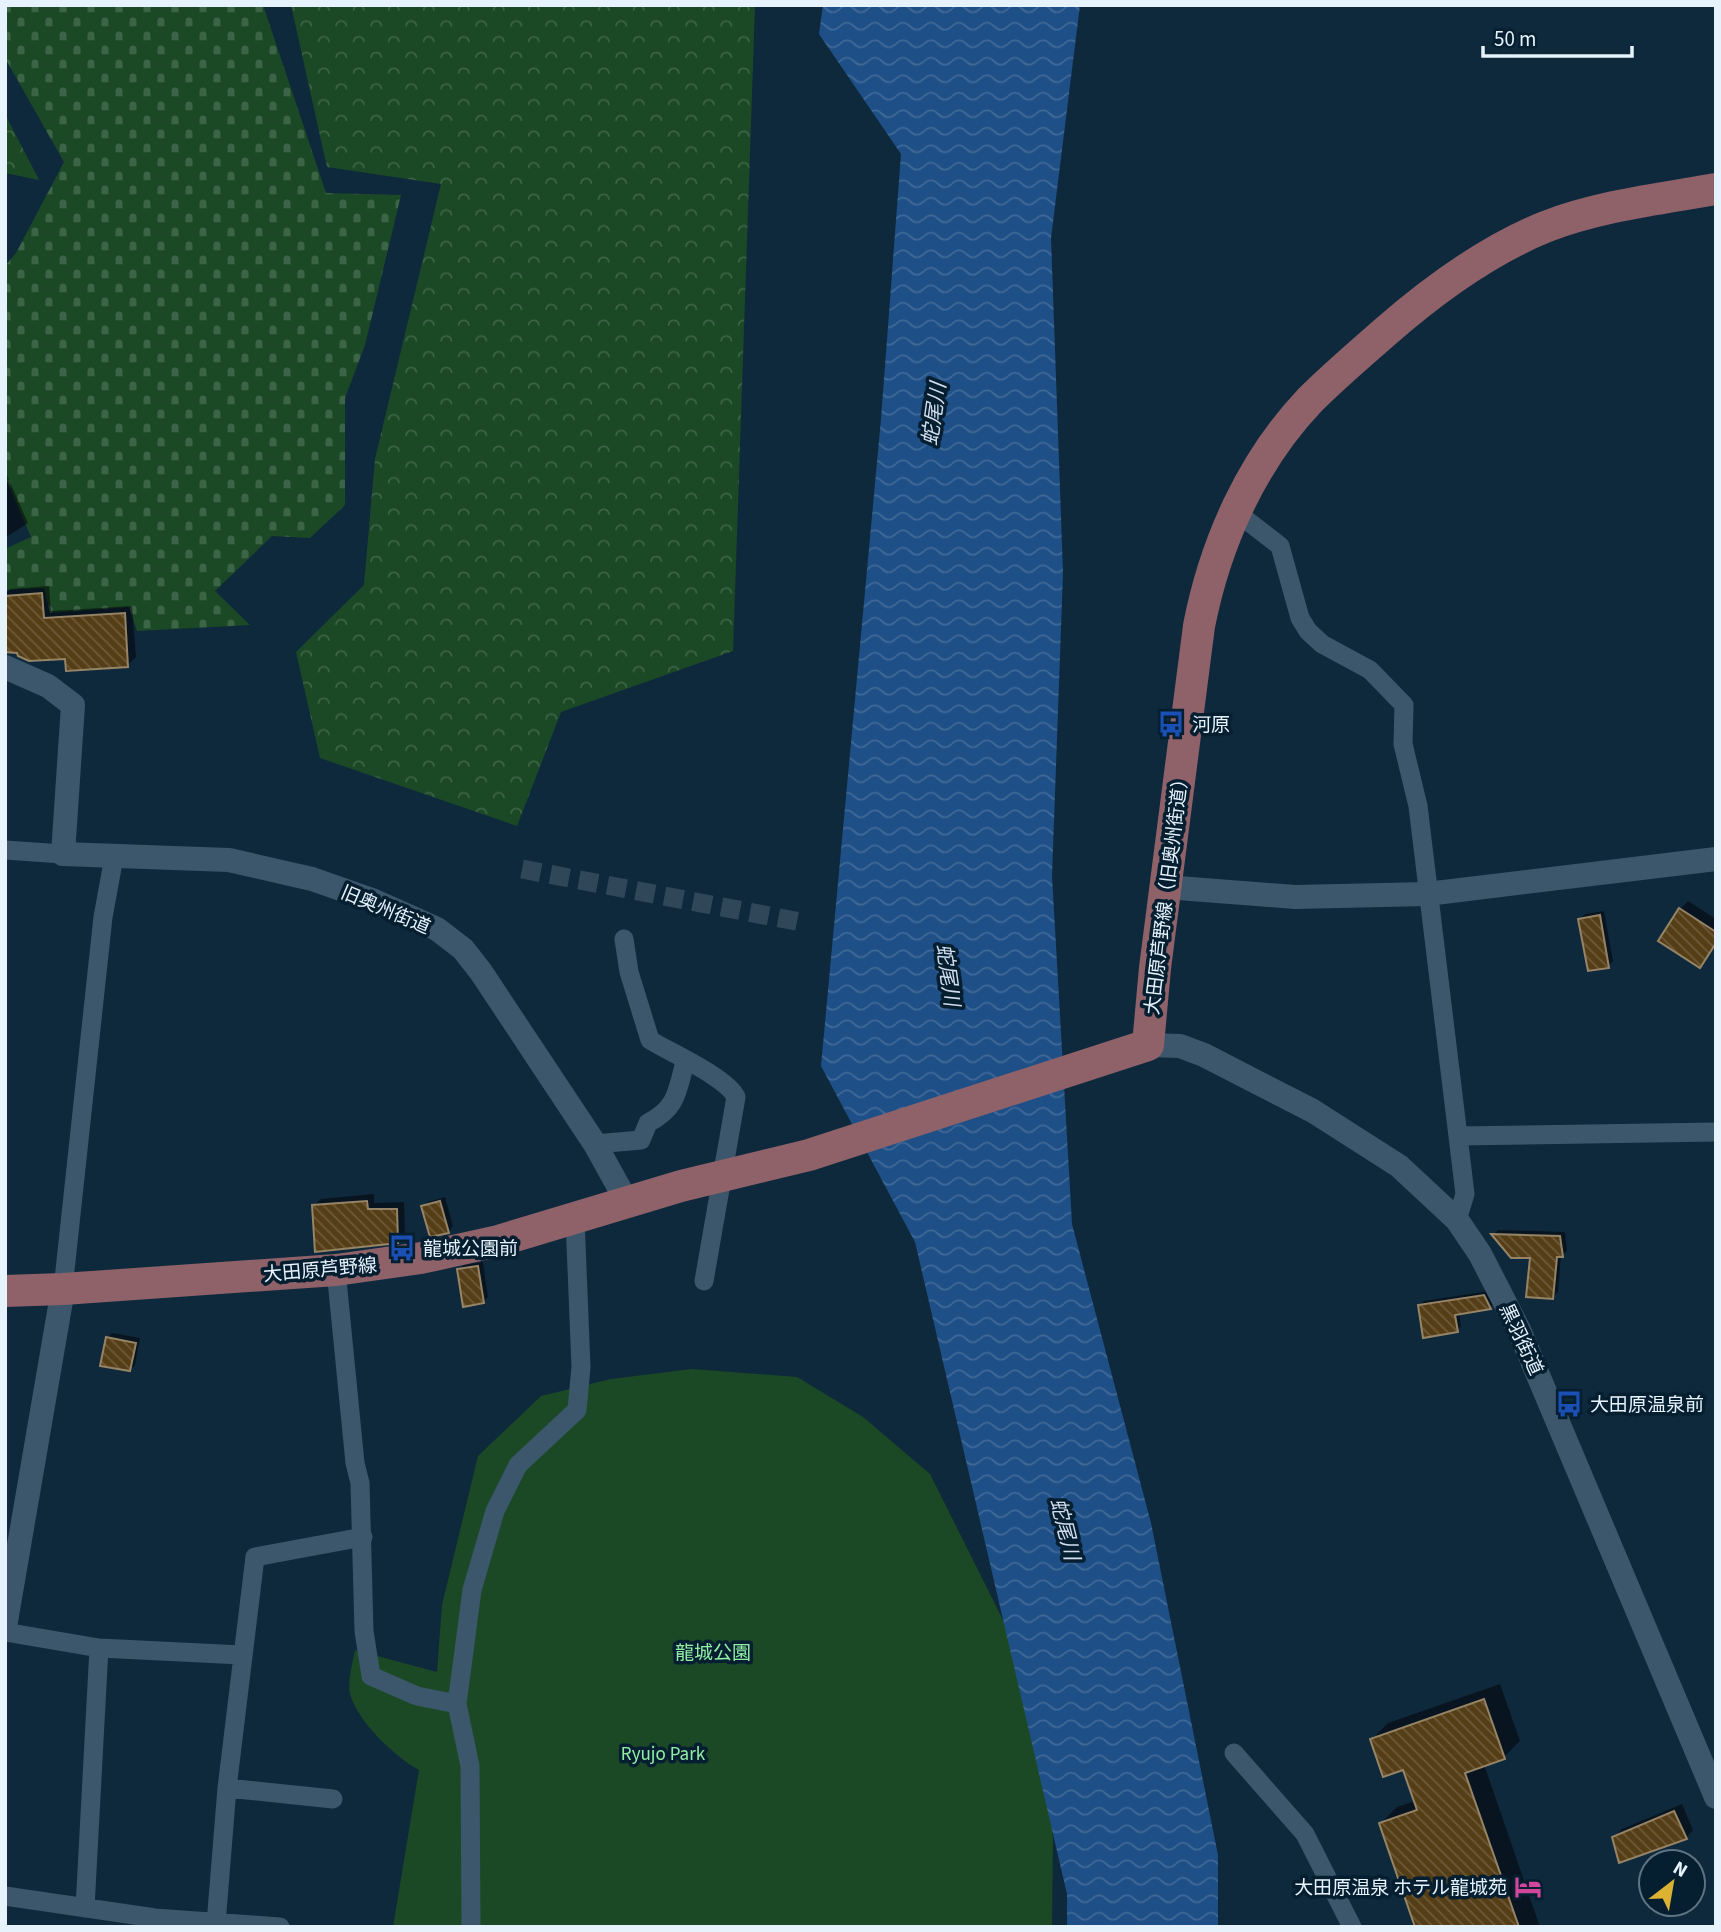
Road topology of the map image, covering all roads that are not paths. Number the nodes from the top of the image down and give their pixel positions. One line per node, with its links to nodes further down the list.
1 (1716, 189): 2 (main road, 大田原芦野線（旧奥州街道）)
2 (1236, 512): 8 (main road, 大田原芦野線（旧奥州街道）); 9 (street)
3 (5, 667): 5 (street)
4 (5, 850): 5 (street, 旧奥州街道)
5 (63, 854): 6 (street, 旧奥州街道)
6 (114, 857): 15 (street, 旧奥州街道); 21 (street)
7 (1716, 859): 9 (street)
8 (1165, 887): 9 (street); 11 (main road, 大田原芦野線（旧奥州街道）)
9 (1427, 894): 14 (street)
10 (624, 939): 12 (street)
11 (1149, 1045): 16 (main road); 18 (street, 黒羽街道)
12 (685, 1062): 15 (street); 20 (street)
13 (1716, 1132): 14 (street)
14 (1458, 1136): 18 (street)
15 (595, 1144): 16 (street, 旧奥州街道)
16 (627, 1202): 17 (main road, 大田原芦野線)
17 (575, 1219): 19 (main road, 大田原芦野線); 28 (street)
18 (1457, 1220): 31 (street, 黒羽街道)
19 (336, 1270): 21 (main road, 大田原芦野線); 23 (street)
20 (704, 1281)
21 (63, 1289): 22 (main road, 大田原芦野線); 24 (street)
22 (5, 1291)
23 (363, 1537): 27 (street); 28 (street)
24 (5, 1627)
25 (5, 1632): 26 (street)
26 (99, 1648): 27 (street); 34 (street)
27 (242, 1655): 30 (street)
28 (457, 1704): 38 (street)
29 (1234, 1753): 39 (street)
30 (227, 1788): 32 (street); 36 (street)
31 (1716, 1797)
32 (333, 1799)
33 (5, 1896): 34 (street)
34 (85, 1908): 35 (street)
35 (155, 1923): 36 (street)
36 (216, 1924): 37 (street)
37 (280, 1927)
38 (471, 1927)
39 (1352, 1927)

